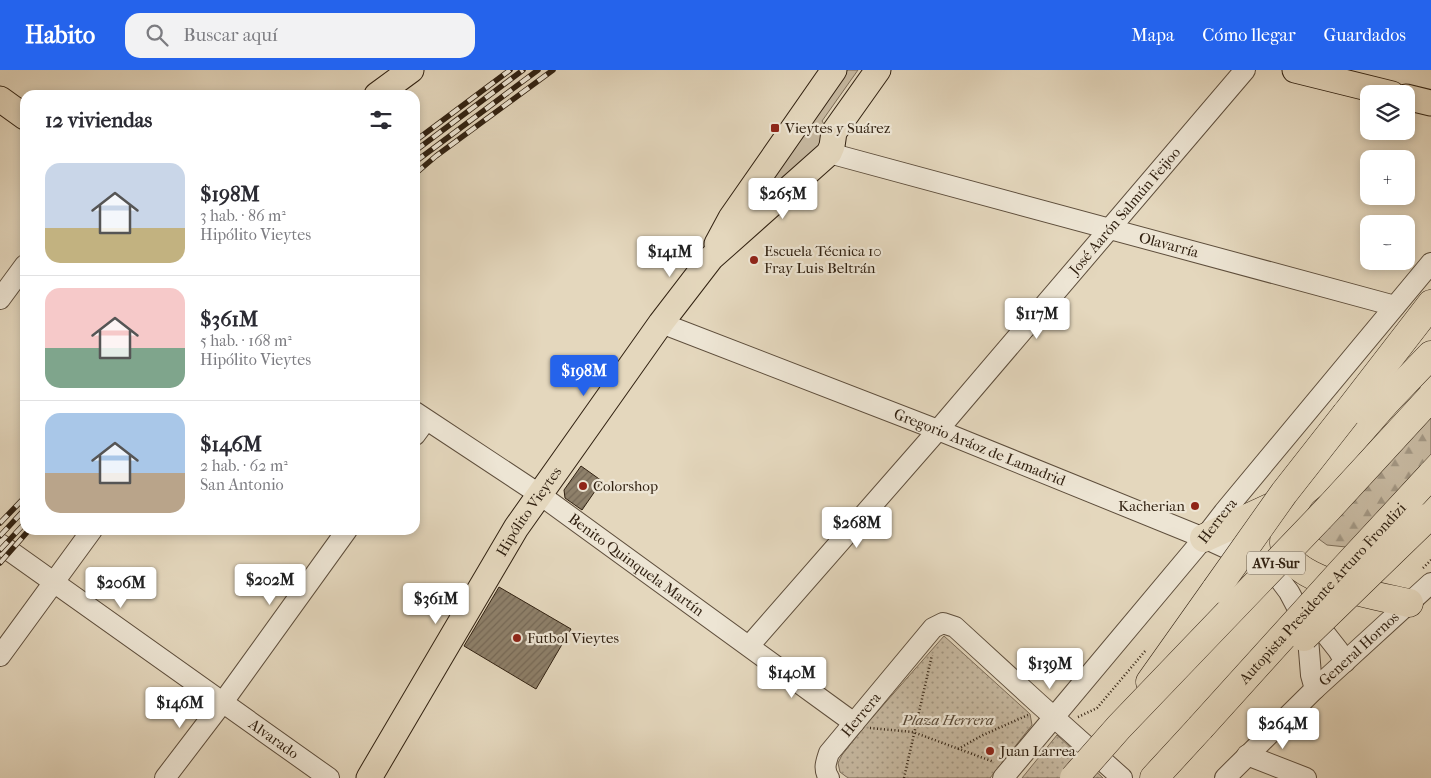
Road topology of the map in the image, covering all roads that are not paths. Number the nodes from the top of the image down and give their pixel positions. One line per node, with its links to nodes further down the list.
1 (411, 70): 7 (main road)
2 (834, 70): 14 (main road, Hipólito Vieytes)
3 (878, 70): 12 (main road, Hipólito Vieytes)
4 (1245, 70): 13 (street, José Aarón Salmún Feijoo)
5 (1295, 70): 6 (main road)
6 (1360, 86)
7 (384, 90)
8 (0, 99): 11 (main road)
9 (1415, 99): 10 (main road)
10 (1431, 103)
11 (20, 113)
12 (828, 153): 13 (street, Olavarría); 14 (main road, Hipólito Vieytes)
13 (1109, 228): 19 (street, Olavarría); 24 (street, José Aarón Salmún Feijoo)
14 (711, 258): 20 (main road, Hipólito Vieytes)
15 (1431, 263): 19 (street, Herrera)
16 (20, 272): 17 (street)
17 (0, 300)
18 (1431, 304): 44 (highway, bridge)
19 (1395, 306): 31 (street, Herrera)
20 (661, 323): 24 (street, Gregorio Aráoz de Lamadrid); 27 (main road, Hipólito Vieytes)
21 (1431, 355): 26 (highway)
22 (1431, 397): 44 (highway, AV1-Sur, bridge)
23 (420, 423): 27 (street, Benito Quinquela Martín)
24 (938, 430): 31 (street, Gregorio Aráoz de Lamadrid); 37 (street, José Aarón Salmún Feijoo)
25 (1431, 475): 45 (highway, Autopista Presidente Arturo Frondizi, bridge)
26 (1302, 493): 31 (highway); 36 (highway)
27 (539, 494): 37 (street, Benito Quinquela Martín); 50 (main road, Hipólito Vieytes)
28 (1429, 516): 45 (highway, bridge)
29 (88, 535): 33 (street)
30 (342, 535): 41 (street)
31 (1204, 538): 35 (street, Gregorio Aráoz de Lamadrid); 43 (street, Herrera)
32 (0, 544): 33 (street, Alvarado)
33 (53, 583): 38 (street); 41 (street, Alvarado)
34 (1431, 583): 36 (street, General Hornos)
35 (1289, 592): 39 (street, Gregorio Aráoz de Lamadrid); 40 (street, Gregorio Aráoz de Lamadrid)
36 (1409, 604): 39 (street, General Hornos)
37 (750, 646): 42 (street, Benito Quinquela Martín)
38 (0, 656)
39 (1345, 662): 40 (street, General Hornos)
40 (1315, 689): 46 (street, General Hornos)
41 (223, 702): 48 (street); 49 (street, Alvarado)
42 (854, 723): 43 (street, Herrera); 51 (street, Herrera)
43 (1060, 723): 47 (street, Herrera); 53 (street)
44 (1119, 727): 52 (highway, AV1-Sur, bridge)
45 (1200, 728): 54 (highway, Autopista Presidente Arturo Frondizi)
46 (1247, 755): 55 (street, General Hornos); 56 (street)
47 (1007, 773)
48 (165, 778)
49 (329, 778)
50 (368, 778)
51 (829, 778)
52 (1074, 778)
53 (1122, 778)
54 (1154, 778)
55 (1225, 778)
56 (1306, 778)

